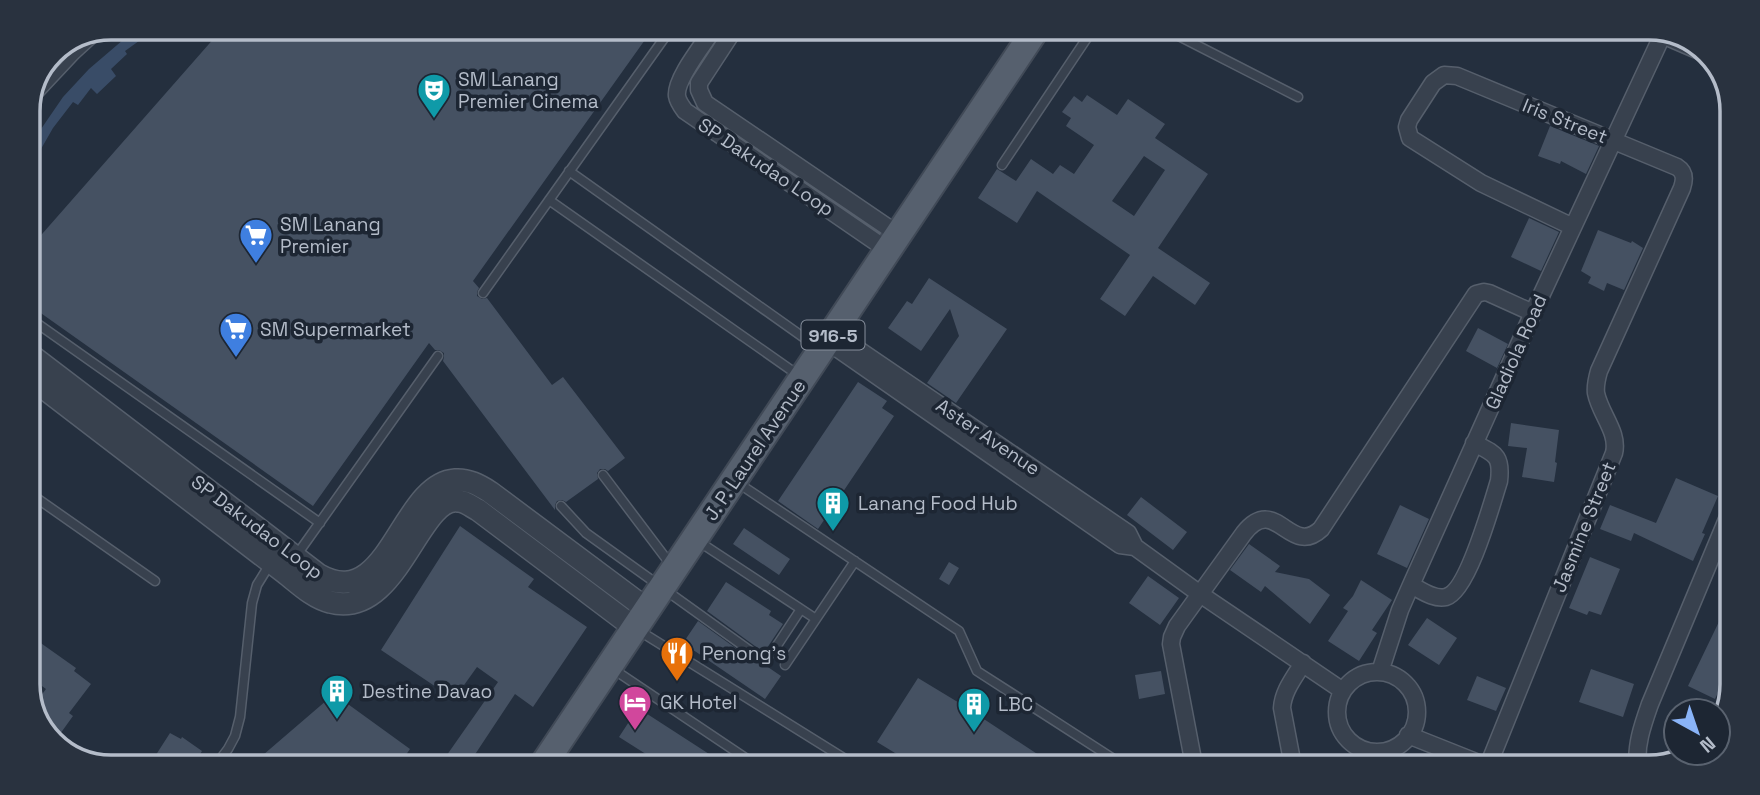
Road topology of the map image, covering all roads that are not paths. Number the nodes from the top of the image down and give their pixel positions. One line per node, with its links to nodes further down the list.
1 (663, 40): 14 (lane)
2 (706, 40): 15 (street, SP Dakudao Loop)
3 (727, 40): 12 (street, SP Dakudao Loop)
4 (1029, 40): 19 (main road, J. P. Laurel Avenue / 916-5)
5 (1086, 40): 13 (lane)
6 (1187, 40): 10 (lane)
7 (1658, 41): 11 (street, Gladiola Road)
8 (85, 46): 9 (lane)
9 (46, 86)
10 (1298, 97)
11 (1614, 141): 16 (street, Iris Street); 18 (street, Gladiola Road); 18 (street, Iris Street)
12 (785, 158): 15 (street); 19 (street, SP Dakudao Loop)
13 (1002, 165)
14 (569, 171): 17 (lane); 23 (lane)
15 (774, 173): 19 (street, SP Dakudao Loop)
16 (1683, 173): 58 (street, Jasmine Street)
17 (549, 200): 20 (lane); 26 (lane)
18 (1573, 227): 21 (street, Gladiola Road)
19 (894, 243): 23 (main road, J. P. Laurel Avenue / 916-5)
20 (483, 293)
21 (1533, 313): 27 (street, Gladiola Road); 40 (street)
22 (40, 325): 32 (lane)
23 (828, 342): 26 (main road, J. P. Laurel Avenue / 916-5); 40 (street, Aster Avenue)
24 (438, 356): 32 (lane)
25 (40, 377): 35 (street, SP Dakudao Loop)
26 (803, 379): 29 (main road, J. P. Laurel Avenue / 916-5)
27 (1474, 443): 39 (street, Gladiola Road); 39 (street)
28 (603, 475): 37 (lane)
29 (735, 481): 34 (main road, J. P. Laurel Avenue / 916-5); 36 (lane)
30 (40, 500): 38 (lane)
31 (561, 506): 37 (lane)
32 (320, 523): 35 (lane)
33 (1720, 536): 59 (street)
34 (696, 539): 37 (main road, J. P. Laurel Avenue / 916-5); 41 (lane)
35 (283, 560): 42 (street, SP Dakudao Loop); 50 (lane)
36 (855, 561): 43 (lane); 54 (lane)
37 (669, 579): 41 (lane); 42 (main road, J. P. Laurel Avenue / 916-5)
38 (156, 580)
39 (1411, 585): 47 (street, Gladiola Road)
40 (1200, 594): 44 (street, Aster Avenue); 55 (street)
41 (801, 609): 43 (lane)
42 (642, 619): 46 (main road, J. P. Laurel Avenue / 916-5); 53 (lane)
43 (816, 619): 45 (lane)
44 (1303, 663): 48 (street, Aster Avenue); 56 (street)
45 (785, 665)
46 (610, 667): 51 (main road, J. P. Laurel Avenue / 916-5); 52 (lane)
47 (1380, 672): 48 (street); 49 (street)
48 (1343, 691): 49 (street)
49 (1408, 735): 57 (street)
50 (224, 755)
51 (550, 755)
52 (740, 755)
53 (840, 755)
54 (1107, 755)
55 (1192, 755)
56 (1291, 755)
57 (1459, 755)
58 (1491, 755)
59 (1638, 755)

